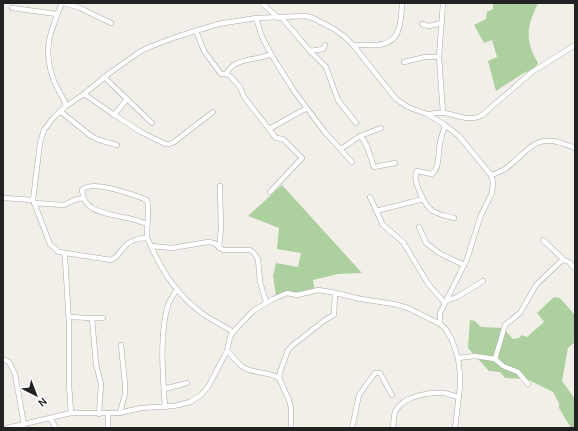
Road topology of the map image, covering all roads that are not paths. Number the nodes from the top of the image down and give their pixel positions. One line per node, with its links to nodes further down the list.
1 (63, 3): 6 (street); 9 (street)
2 (262, 3): 8 (street)
3 (402, 3): 15 (street)
4 (443, 3): 10 (street)
5 (12, 8): 6 (street)
6 (58, 14): 24 (street)
7 (256, 18): 8 (street); 12 (street); 17 (street)
8 (280, 18): 15 (street); 16 (street)
9 (111, 23)
10 (442, 23): 11 (street); 18 (street)
11 (422, 24)
12 (196, 31): 20 (street); 21 (street)
13 (325, 45): 16 (street)
14 (575, 45): 28 (street)
15 (354, 46): 30 (street)
16 (310, 51): 32 (street)
17 (271, 54): 20 (street); 25 (street)
18 (440, 57): 19 (street); 28 (street)
19 (404, 62)
20 (226, 74): 35 (street)
21 (104, 77): 22 (street); 23 (street)
22 (84, 94): 24 (street); 29 (street)
23 (127, 99): 29 (street); 31 (street)
24 (66, 106): 26 (street)
25 (307, 108): 35 (street); 39 (street)
26 (60, 111): 37 (street); 49 (street)
27 (213, 112): 29 (street)
28 (443, 113): 30 (street)
29 (114, 114)
30 (427, 114): 33 (street)
31 (152, 123)
32 (356, 123)
33 (445, 125): 42 (street); 48 (street)
34 (381, 128): 36 (street)
35 (269, 129): 44 (street)
36 (360, 136): 39 (street); 41 (street)
37 (117, 145)
38 (575, 148): 42 (street)
39 (341, 149): 40 (street)
40 (352, 162)
41 (395, 163)
42 (491, 175): 60 (street)
43 (220, 186): 57 (street)
44 (270, 192)
45 (370, 197): 50 (street)
46 (3, 198): 49 (street)
47 (83, 198): 49 (street); 52 (street); 52 (street)
48 (423, 199): 50 (street); 51 (street)
49 (34, 202): 58 (street)
50 (376, 211): 66 (street)
51 (454, 218)
52 (146, 224): 54 (street)
53 (419, 227): 60 (street)
54 (147, 238): 56 (street); 58 (street)
55 (543, 240): 59 (street)
56 (151, 246): 57 (street); 63 (street)
57 (219, 248): 65 (street)
58 (64, 253): 67 (street)
59 (564, 260): 61 (street); 76 (street)
60 (464, 265): 66 (street)
61 (575, 269)
62 (483, 281): 66 (street)
63 (177, 289): 71 (street); 80 (street)
64 (335, 293): 65 (street); 70 (street); 77 (street)
65 (266, 302): 71 (street)
66 (444, 302): 70 (street)
67 (68, 317): 69 (street); 84 (street)
68 (103, 318): 69 (street)
69 (92, 319): 86 (street)
70 (440, 324): 74 (street)
71 (233, 332): 73 (street)
72 (121, 346): 85 (street)
73 (227, 351): 77 (street); 83 (street)
74 (458, 358): 76 (street); 82 (street)
75 (3, 359): 89 (street)
76 (495, 359): 79 (street)
77 (279, 378): 94 (street)
78 (186, 383): 80 (street)
79 (528, 384)
80 (164, 389): 83 (street)
81 (392, 395): 95 (street)
82 (459, 397): 96 (street); 97 (street)
83 (165, 408): 85 (street)
84 (71, 413): 86 (street); 88 (street)
85 (120, 413): 87 (street)
86 (99, 414): 87 (street)
87 (108, 414): 93 (street)
88 (50, 418): 90 (street); 92 (street)
89 (24, 425): 90 (street); 91 (street)
90 (35, 426)
91 (7, 428)
92 (56, 428)
93 (108, 428)
94 (291, 428)
95 (352, 428)
96 (393, 428)
97 (456, 428)

